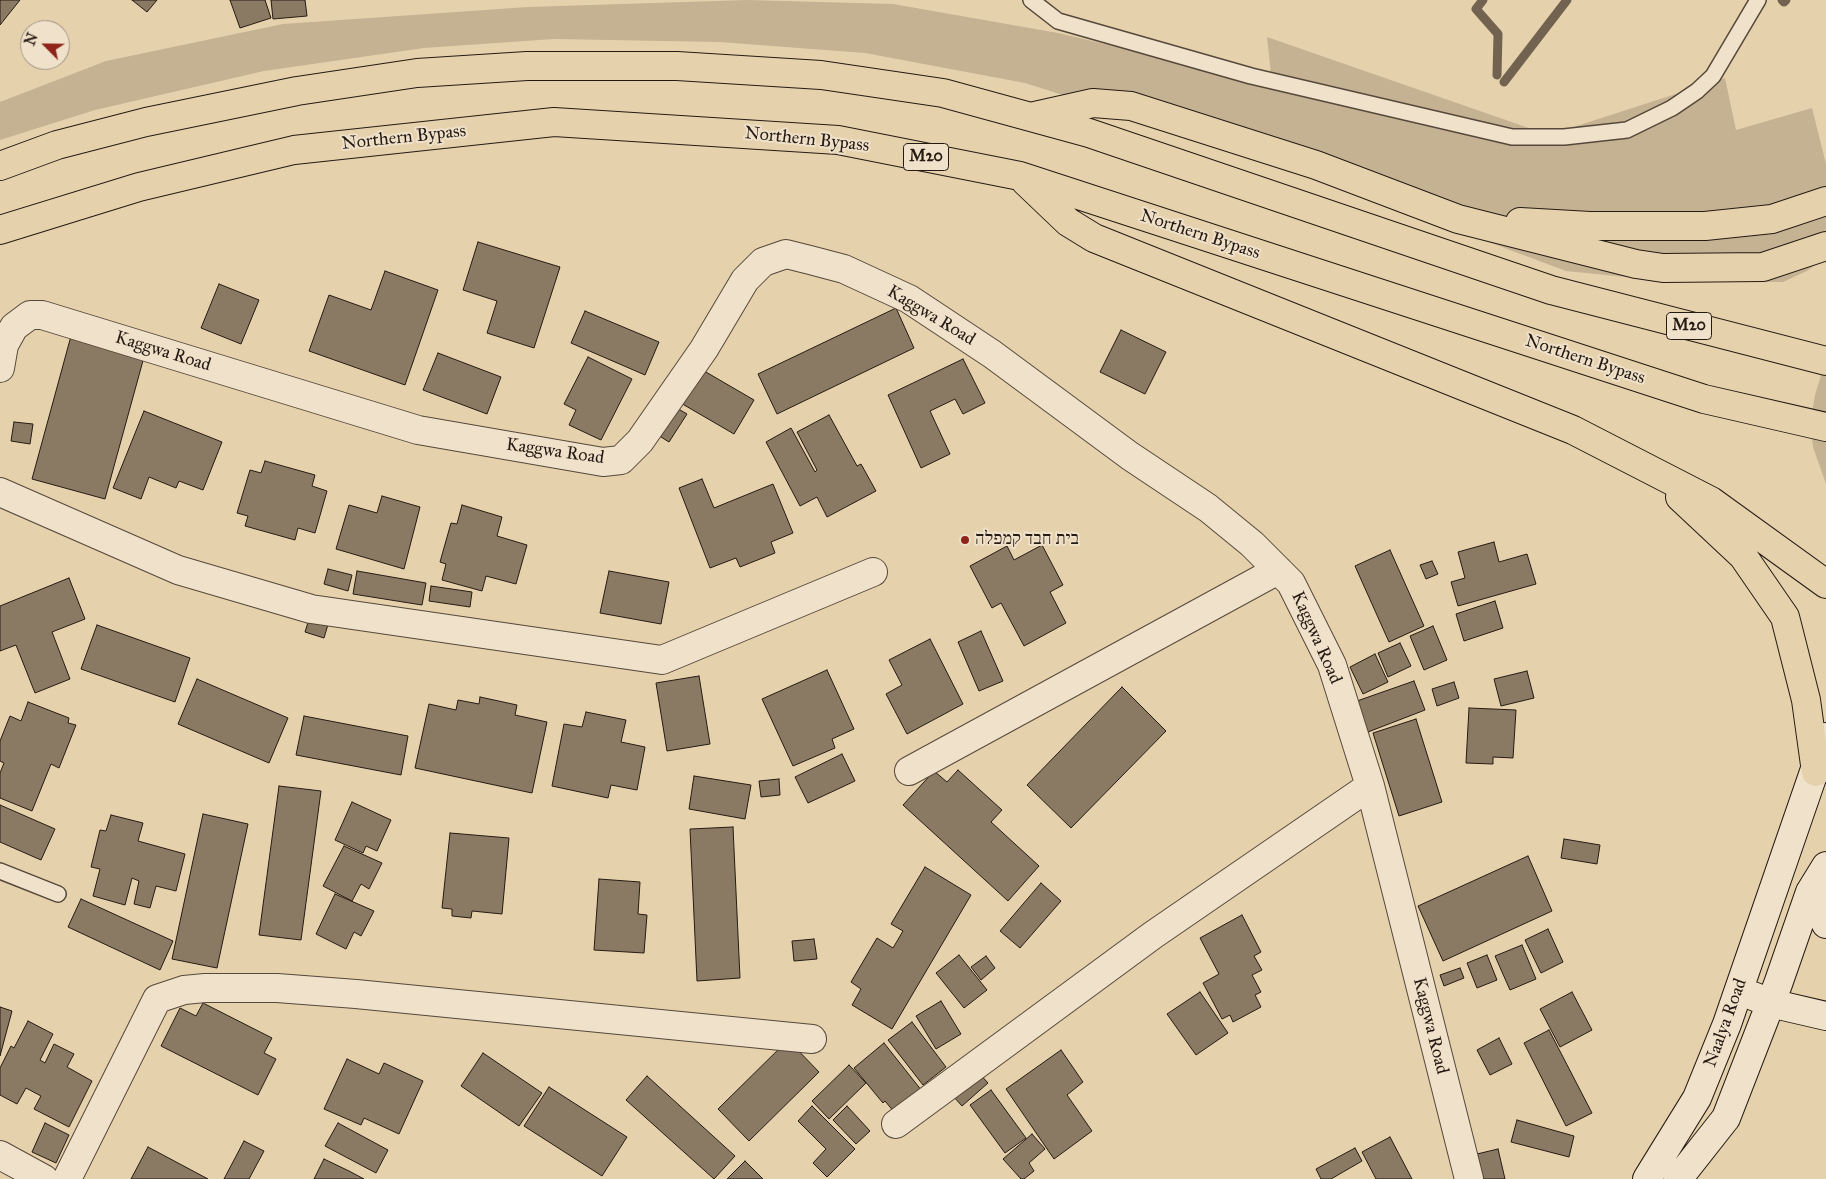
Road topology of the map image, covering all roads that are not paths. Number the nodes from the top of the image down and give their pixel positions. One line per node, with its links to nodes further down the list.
1 (1031, 0): 2 (lane)
2 (1758, 0)
3 (1031, 117): 4 (highway, M20); 7 (highway); 10 (highway, M20)
4 (0, 166)
5 (1020, 176): 8 (highway, Northern Bypass / M20); 12 (highway, Northern Bypass / M20); 13 (highway)
6 (1826, 201): 7 (highway)
7 (1458, 219): 9 (highway)
8 (0, 230)
9 (1826, 246)
10 (1826, 361)
11 (0, 368): 15 (street, Kaggwa Road)
12 (1826, 427)
13 (1654, 472): 17 (highway); 20 (highway)
14 (0, 492): 16 (street)
15 (1278, 570): 19 (street); 21 (street, Kaggwa Road)
16 (873, 572)
17 (1826, 584)
18 (1826, 737): 20 (street, Naalya Road)
19 (909, 771)
20 (1816, 772): 27 (street, Naalya Road)
21 (1370, 786): 31 (street); 35 (street, Kaggwa Road)
22 (1826, 866): 24 (street)
23 (0, 872): 25 (lane)
24 (1810, 892): 26 (street); 28 (street)
25 (58, 894)
26 (1826, 924)
27 (1738, 990): 28 (street); 36 (street, Naalya Road)
28 (1770, 1003): 29 (street); 37 (street)
29 (1826, 1016)
30 (812, 1038): 34 (street)
31 (896, 1124)
32 (0, 1156): 33 (street)
33 (44, 1179)
34 (67, 1179)
35 (1469, 1179)
36 (1648, 1179)
37 (1678, 1179)

